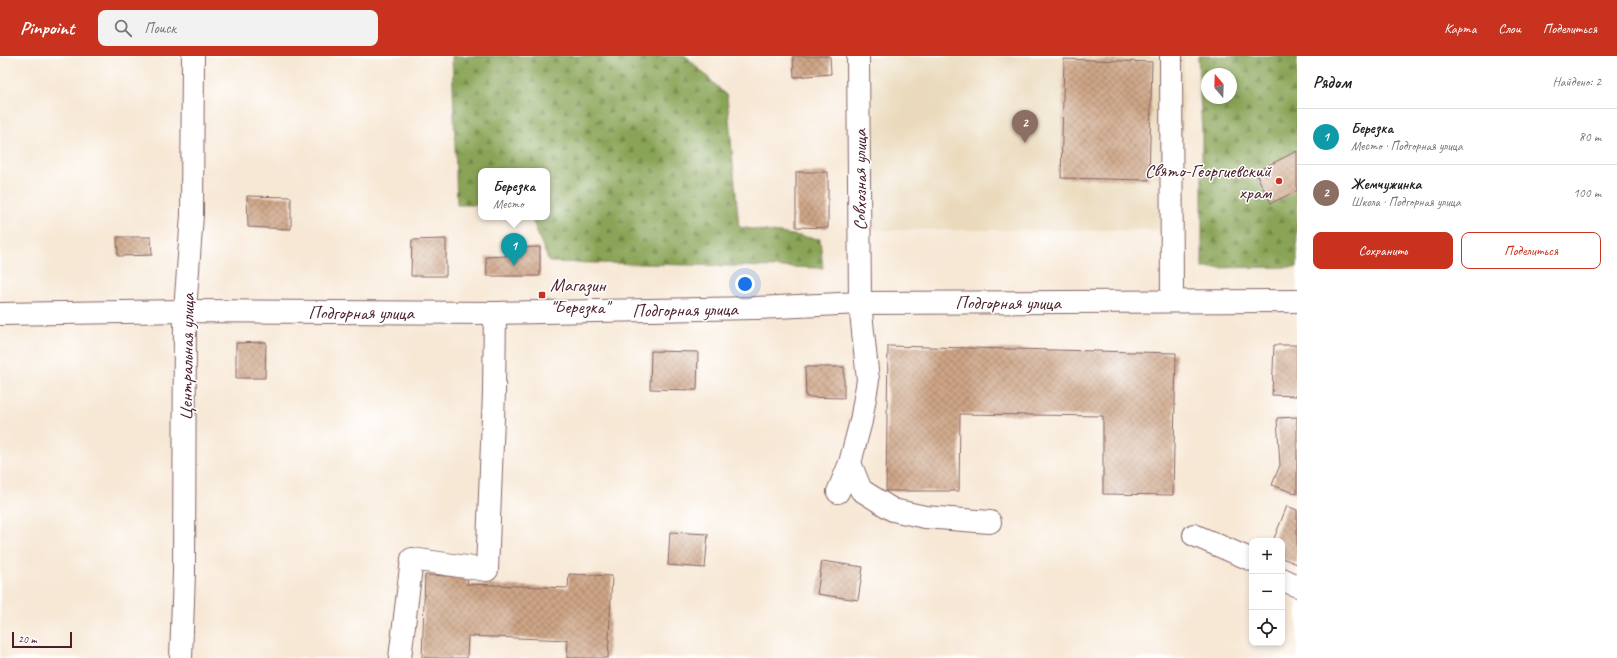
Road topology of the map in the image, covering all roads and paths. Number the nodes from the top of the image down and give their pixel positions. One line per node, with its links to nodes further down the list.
1 (193, 56): 7 (street, Центральная улица)
2 (858, 56): 6 (street, Совхозная улица)
3 (1171, 56): 4 (street)
4 (1172, 301): 5 (street, Подгорная улица); 6 (street, Подгорная улица)
5 (1297, 301)
6 (860, 303): 8 (street, Подгорная улица); 10 (street, Совхозная улица)
7 (185, 311): 8 (street, Подгорная улица); 9 (street, Подгорная улица); 17 (street, Центральная улица)
8 (495, 313): 18 (street)
9 (0, 314)
10 (850, 463): 11 (street, Совхозная улица); 12 (street)
11 (838, 492)
12 (990, 522)
13 (1194, 535): 14 (street)
14 (1249, 559)
15 (1285, 580): 16 (street)
16 (1297, 586)
17 (181, 658)
18 (400, 658)

